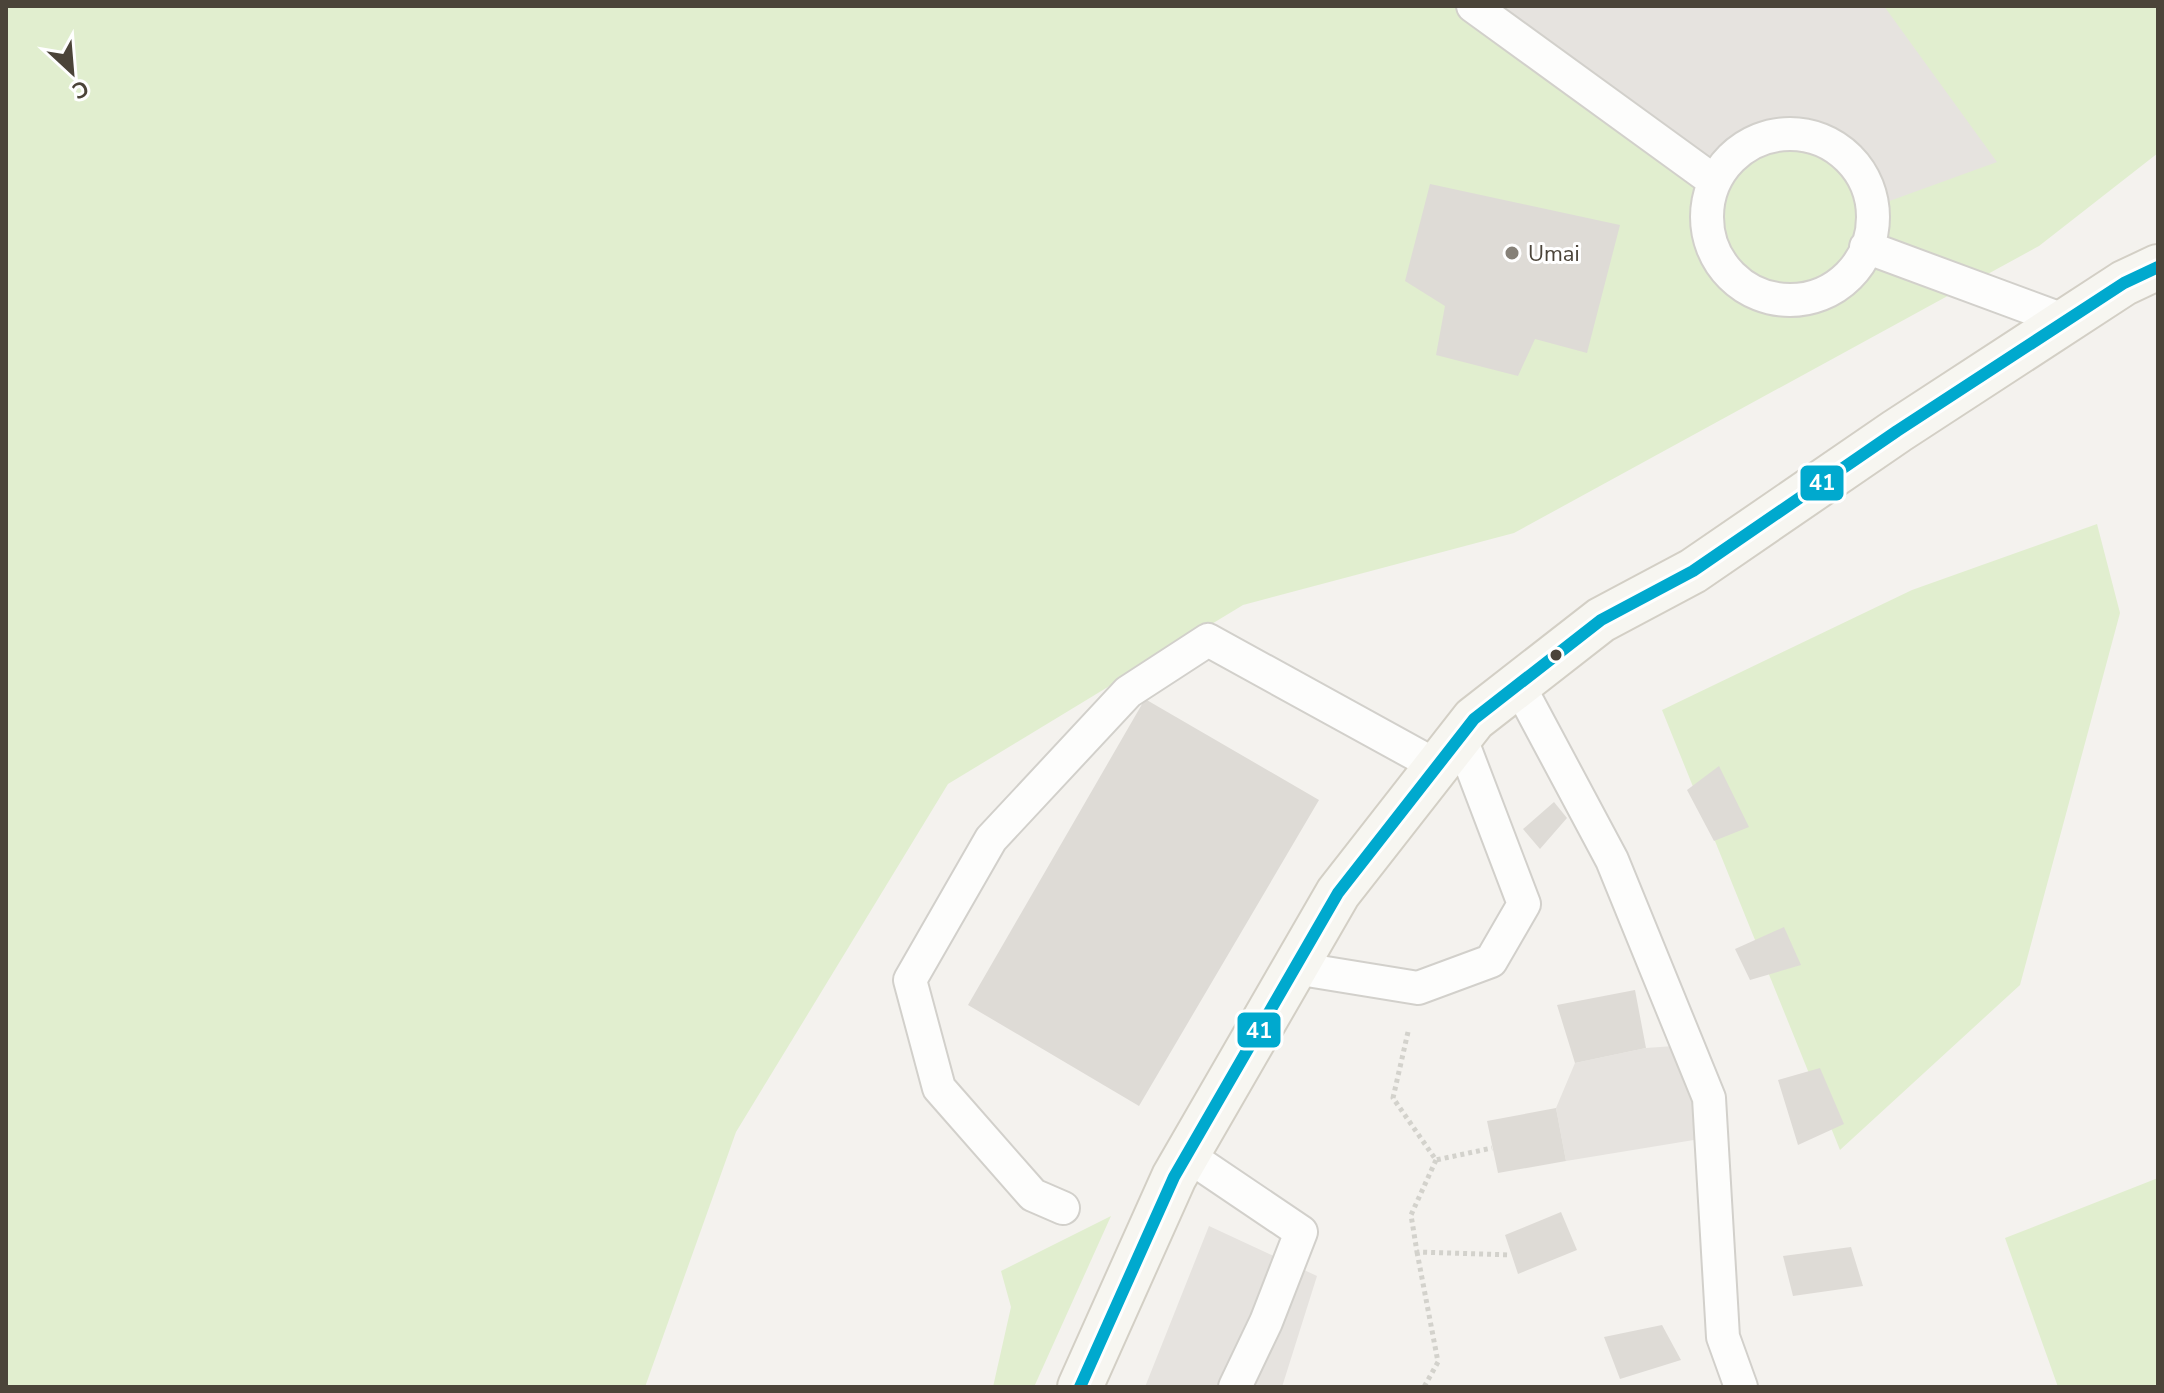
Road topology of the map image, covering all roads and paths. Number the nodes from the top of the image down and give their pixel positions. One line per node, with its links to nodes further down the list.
1 (1473, 6): 2 (lane)
2 (1714, 181): 3 (lane); 3 (lane)
3 (1866, 247): 5 (lane)
4 (2153, 280): 5 (street)
5 (2066, 321): 6 (street)
6 (1518, 684): 7 (street); 19 (lane)
7 (1448, 751): 8 (street); 9 (lane); 13 (lane)
8 (1295, 968): 9 (lane); 11 (street)
9 (1418, 988): 12 (path)
10 (1492, 1148): 12 (path)
11 (1187, 1155): 16 (street); 17 (lane)
12 (1436, 1160): 14 (path)
13 (1063, 1208)
14 (1417, 1252): 15 (path); 18 (path)
15 (1511, 1255)
16 (1080, 1387)
17 (1235, 1387)
18 (1424, 1387)
19 (1741, 1387)

